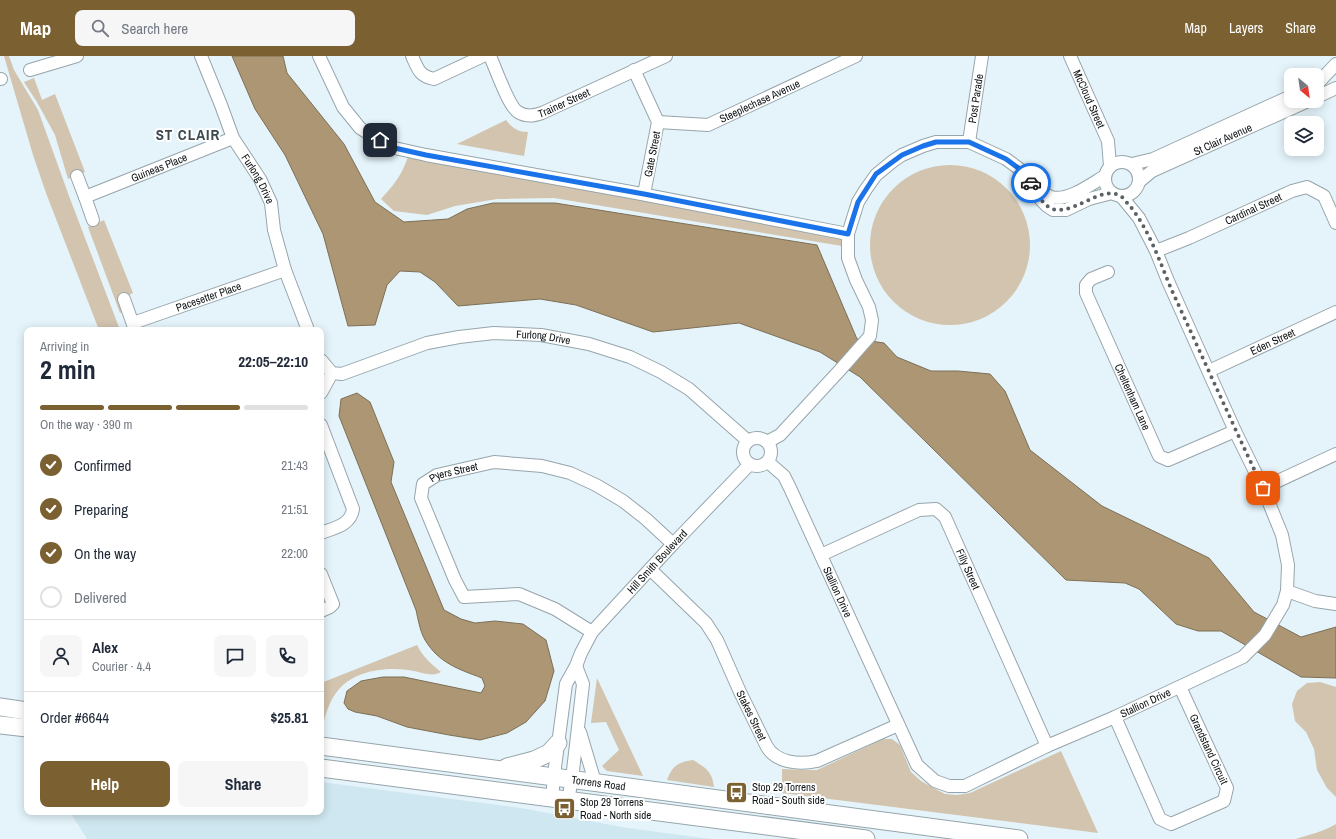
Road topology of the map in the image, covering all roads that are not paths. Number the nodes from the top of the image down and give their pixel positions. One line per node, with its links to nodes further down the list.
1 (77, 56): 12 (street)
2 (201, 56): 22 (street, Furlong Drive)
3 (319, 56): 30 (street)
4 (412, 56): 5 (street)
5 (483, 56)
6 (490, 56): 13 (street, Trainer Street)
7 (666, 56): 13 (street, Trainer Street)
8 (856, 56): 21 (street, Steeplechase Avenue)
9 (982, 56): 24 (street, Post Parade)
10 (1075, 57): 23 (street, McCloud Street)
11 (1336, 64): 15 (street)
12 (30, 70)
13 (634, 70): 21 (street, Gate Street)
14 (1336, 74): 16 (street)
15 (1324, 77)
16 (1324, 80)
17 (1336, 88): 18 (street)
18 (1324, 94)
19 (1284, 99): 25 (street, St Clair Avenue)
20 (1292, 108): 29 (street, St Clair Avenue)
21 (658, 122): 30 (street, Gate Street)
22 (233, 138): 32 (street, Guineas Place); 38 (street, Furlong Drive)
23 (1108, 141): 25 (street, McCloud Street); 26 (street, McCloud Street)
24 (969, 142): 28 (street); 36 (street)
25 (1129, 163): 26 (street); 29 (street)
26 (1108, 171): 28 (street); 31 (street)
27 (77, 176): 32 (street)
28 (1033, 184): 31 (street)
29 (1138, 186): 31 (street); 33 (street, Stallion Drive)
30 (644, 194): 36 (street)
31 (1116, 194): 33 (street, Stallion Drive)
32 (85, 197): 34 (street)
33 (1140, 218): 37 (street, Stallion Drive)
34 (93, 220)
35 (1336, 223): 37 (street, Cardinal Street)
36 (848, 234): 51 (street)
37 (1156, 251): 45 (street, Stallion Drive)
38 (285, 270): 42 (street, Pacesetter Place); 43 (street, Furlong Drive)
39 (1108, 272): 48 (street, Cheltenham Lane)
40 (124, 299): 42 (street, Pacesetter Place)
41 (1336, 312): 45 (street, Eden Street)
42 (134, 327)
43 (307, 327)
44 (324, 364): 46 (street)
45 (1209, 370): 48 (street, Stallion Drive)
46 (332, 373): 47 (street); 50 (street, Furlong Drive)
47 (324, 388)
48 (1235, 430): 55 (street, Stallion Drive)
49 (324, 433): 56 (street)
50 (748, 442): 51 (street); 54 (street)
51 (767, 442): 53 (street)
52 (1336, 454): 55 (street)
53 (768, 462): 54 (street); 58 (street, Stallion Drive)
54 (750, 464): 57 (street, Hill Smith Boulevard)
55 (1263, 488): 61 (street, Stallion Drive)
56 (324, 532)
57 (673, 544): 59 (street, Hill Smith Boulevard); 64 (street, Pyers Street)
58 (821, 555): 71 (street, Stallion Drive); 76 (street, Filly Street)
59 (650, 569): 64 (street, Hill Smith Boulevard); 71 (street, Stakes Street)
60 (324, 582): 63 (street)
61 (1287, 591): 62 (street); 66 (street, Stallion Drive)
62 (1336, 604)
63 (324, 610)
64 (592, 632): 65 (street, Hill Smith Boulevard)
65 (576, 666): 72 (street); 74 (street, Hill Smith Boulevard)
66 (1180, 687): 69 (street, Stallion Drive); 69 (street, Grandstand Circuit)
67 (0, 707): 68 (main road)
68 (24, 711)
69 (1115, 717): 76 (street, Stallion Drive)
70 (0, 725): 73 (main road)
71 (898, 725): 76 (street, Stallion Drive)
72 (578, 727): 80 (street); 81 (street)
73 (24, 728)
74 (558, 743): 78 (main road); 79 (street, Hill Smith Boulevard)
75 (324, 746): 78 (main road, Torrens Road)
76 (1047, 746)
77 (324, 768): 82 (main road, Torrens Road)
78 (497, 769): 79 (main road, Torrens Road)
79 (554, 776): 80 (main road, Torrens Road); 82 (street, Hill Smith Boulevard)
80 (572, 779): 81 (main road, Torrens Road); 82 (street)
81 (595, 782): 83 (main road, Torrens Road)
82 (560, 799): 84 (main road, Torrens Road)
83 (944, 834): 85 (main road, Torrens Road)
84 (866, 839)
85 (1020, 839)

